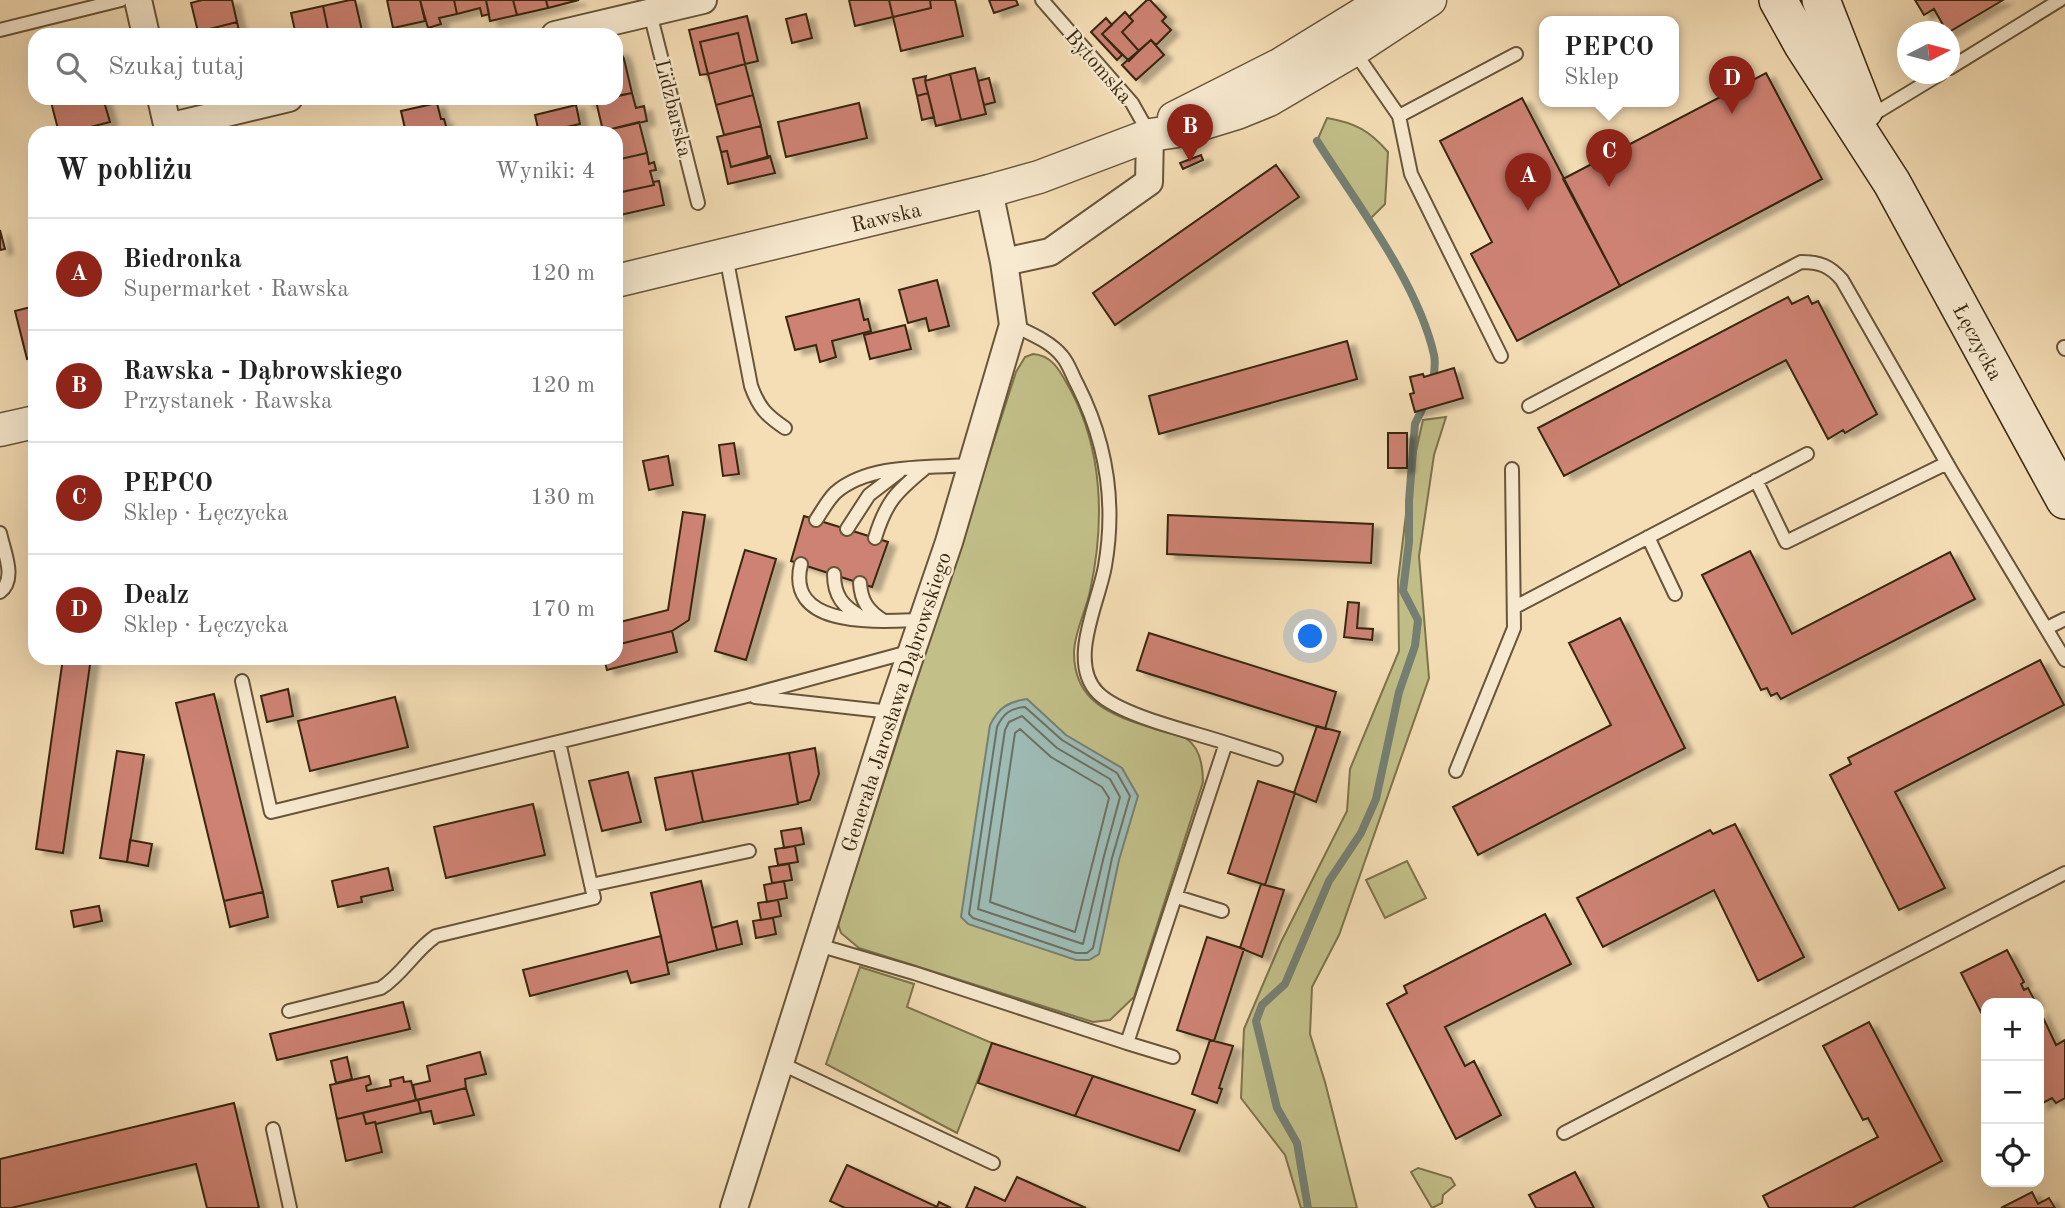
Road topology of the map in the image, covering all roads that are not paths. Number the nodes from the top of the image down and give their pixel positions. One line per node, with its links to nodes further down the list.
1 (121, 0): 13 (lane)
2 (138, 0): 11 (street)
3 (703, 0): 10 (street)
4 (1042, 0): 24 (lane, Bytomska)
5 (1385, 0): 24 (street, Rawska)
6 (1430, 0): 14 (street, Rawska)
7 (1778, 0): 25 (main road, Łęczycka)
8 (1821, 0): 21 (main road, Łęczycka)
9 (2060, 0): 16 (lane)
10 (650, 13): 12 (street); 27 (lane, Lidzbarska)
11 (144, 28)
12 (585, 28)
13 (0, 30)
14 (1354, 50): 20 (lane); 24 (street, Rawska)
15 (1516, 54): 20 (lane)
16 (1960, 62)
17 (1923, 84): 21 (lane)
18 (163, 105): 22 (street)
19 (263, 105): 23 (street)
20 (1399, 116): 32 (lane)
21 (1867, 118): 25 (main road, Łęczycka)
22 (167, 126)
23 (183, 126)
24 (1150, 135): 26 (street, Rawska); 29 (street)
25 (1892, 183): 44 (main road, Łęczycka)
26 (989, 191): 28 (street, Rawska); 29 (street, Generała Jarosława Dąbrowskiego)
27 (698, 203)
28 (726, 256): 30 (street, Rawska); 35 (lane)
29 (1004, 261): 31 (street, Generała Jarosława Dąbrowskiego)
30 (623, 279)
31 (1013, 325): 39 (street, Generała Jarosława Dąbrowskiego); 67 (lane)
32 (1501, 355)
33 (1529, 406): 38 (lane)
34 (28, 424): 36 (street)
35 (785, 428)
36 (0, 430)
37 (1807, 454): 43 (lane)
38 (1947, 463): 43 (lane); 60 (lane)
39 (971, 465): 40 (lane); 58 (street, Generała Jarosława Dąbrowskiego)
40 (924, 468): 42 (lane); 49 (lane)
41 (1512, 468): 55 (lane)
42 (902, 470): 45 (lane); 46 (lane)
43 (1756, 480): 48 (lane)
44 (2065, 500)
45 (816, 520)
46 (847, 529)
47 (0, 533): 53 (lane)
48 (1648, 537): 54 (lane); 55 (lane)
49 (875, 538)
50 (801, 564): 57 (lane)
51 (834, 574): 57 (lane)
52 (860, 583): 59 (lane)
53 (0, 593)
54 (1675, 594)
55 (1515, 607): 69 (lane)
56 (2065, 619): 60 (lane)
57 (868, 620): 59 (lane)
58 (922, 620): 59 (lane); 61 (street, Generała Jarosława Dąbrowskiego)
59 (884, 621)
60 (2047, 628): 62 (lane)
61 (912, 651): 64 (lane); 65 (street, Generała Jarosława Dąbrowskiego)
62 (2065, 660)
63 (242, 681): 66 (lane)
64 (747, 696): 65 (lane); 66 (lane)
65 (891, 712): 75 (street, Generała Jarosława Dąbrowskiego)
66 (559, 742): 72 (lane)
67 (1226, 743): 68 (lane); 73 (lane)
68 (1276, 759)
69 (1456, 771)
70 (749, 851): 72 (lane)
71 (2065, 873): 81 (lane)
72 (591, 885): 76 (lane)
73 (1177, 897): 74 (lane); 77 (lane)
74 (1222, 911)
75 (818, 945): 77 (lane); 79 (street, Generała Jarosława Dąbrowskiego)
76 (289, 1011)
77 (1127, 1043): 78 (lane)
78 (1173, 1057)
79 (780, 1063): 82 (lane); 84 (street, Generała Jarosława Dąbrowskiego)
80 (273, 1129): 83 (lane)
81 (1564, 1133)
82 (993, 1163)
83 (290, 1208)
84 (734, 1208)

